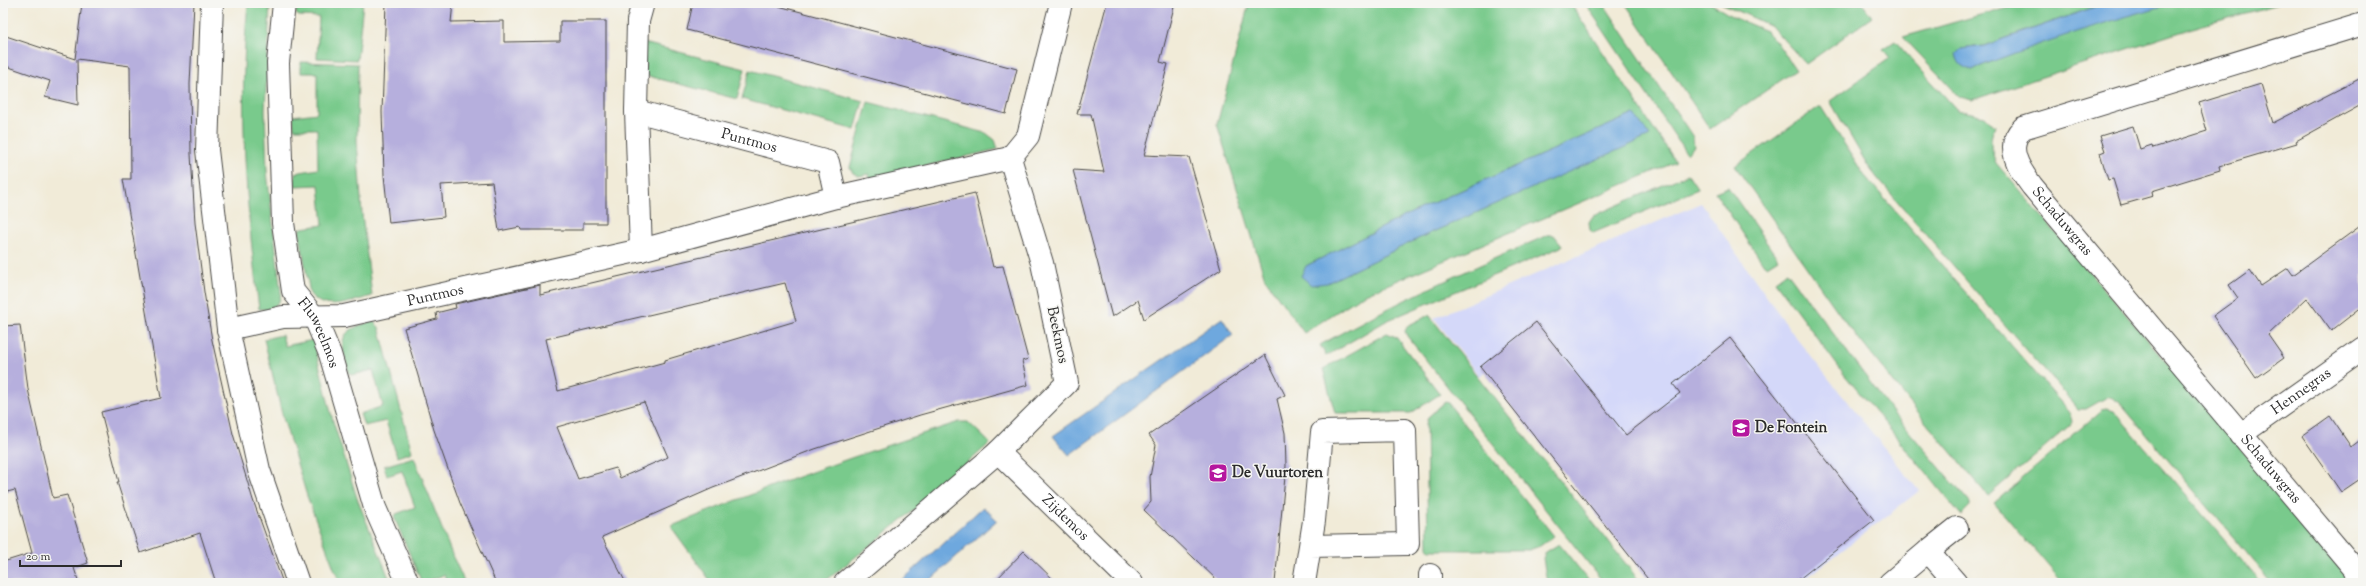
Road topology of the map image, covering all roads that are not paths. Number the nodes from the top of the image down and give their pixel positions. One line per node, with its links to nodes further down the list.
1 (212, 3): 11 (street)
2 (284, 3): 10 (street, Fluweelmos)
3 (643, 3): 6 (street)
4 (1061, 3): 7 (street)
5 (2363, 24): 13 (street, Schaduwgras)
6 (636, 110): 8 (street, Puntmos); 9 (street)
7 (1010, 158): 8 (street, Puntmos); 14 (street, Beekmos)
8 (836, 196): 9 (street, Puntmos)
9 (641, 250): 10 (street, Puntmos)
10 (315, 318): 11 (street, Puntmos); 20 (street, Fluweelmos)
11 (228, 329): 19 (street)
12 (2363, 348): 13 (street, Hennegras)
13 (2240, 435): 18 (street, Schaduwgras)
14 (998, 452): 21 (street, Beekmos); 22 (street, Zijdemos)
15 (1957, 528): 17 (street)
16 (1310, 546): 16 (street); 23 (street)
17 (1928, 551): 24 (street); 25 (street)
18 (2363, 579)
19 (298, 583)
20 (408, 583)
21 (845, 583)
22 (1132, 583)
23 (1304, 583)
24 (1890, 583)
25 (1956, 583)

